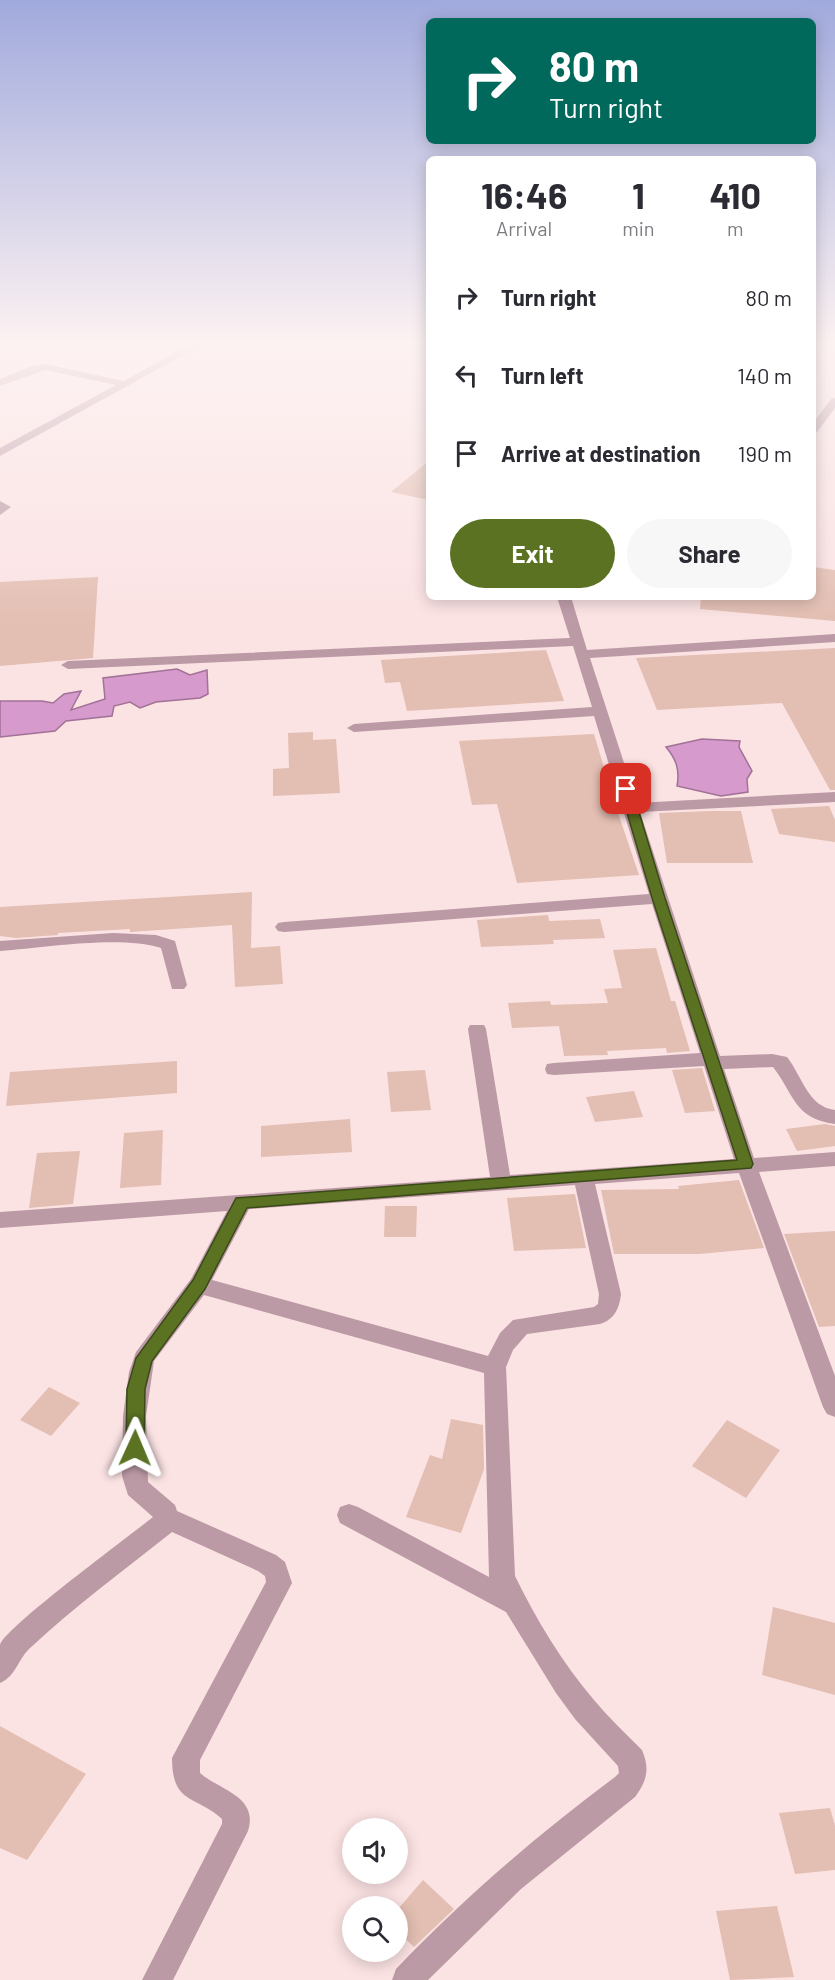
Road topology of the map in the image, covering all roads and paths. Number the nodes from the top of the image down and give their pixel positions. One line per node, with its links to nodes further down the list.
1 (27, 438): 2 (street)
2 (0, 453)
3 (0, 505): 4 (street)
4 (0, 511)
5 (565, 600): 7 (street)
6 (835, 638): 7 (street)
7 (580, 648): 8 (street); 9 (street)
8 (68, 665)
9 (601, 711): 10 (street); 12 (street)
10 (354, 728)
11 (835, 797): 12 (street)
12 (632, 808): 13 (street)
13 (659, 898): 14 (street); 18 (street)
14 (284, 927)
15 (0, 946): 16 (street)
16 (178, 985)
17 (477, 1029): 24 (street)
18 (712, 1061): 19 (street); 20 (street); 22 (street)
19 (554, 1069)
20 (835, 1117)
21 (835, 1159): 22 (street)
22 (746, 1164): 23 (street); 29 (street)
23 (583, 1177): 24 (street); 28 (street)
24 (501, 1183): 25 (street)
25 (242, 1202): 26 (street); 27 (street)
26 (0, 1220)
27 (199, 1285): 28 (street); 31 (street)
28 (495, 1366): 32 (street)
29 (835, 1407)
30 (350, 1515): 32 (street)
31 (167, 1518): 33 (street); 34 (street)
32 (514, 1603): 35 (street)
33 (0, 1670)
34 (157, 1980)
35 (407, 1980)

